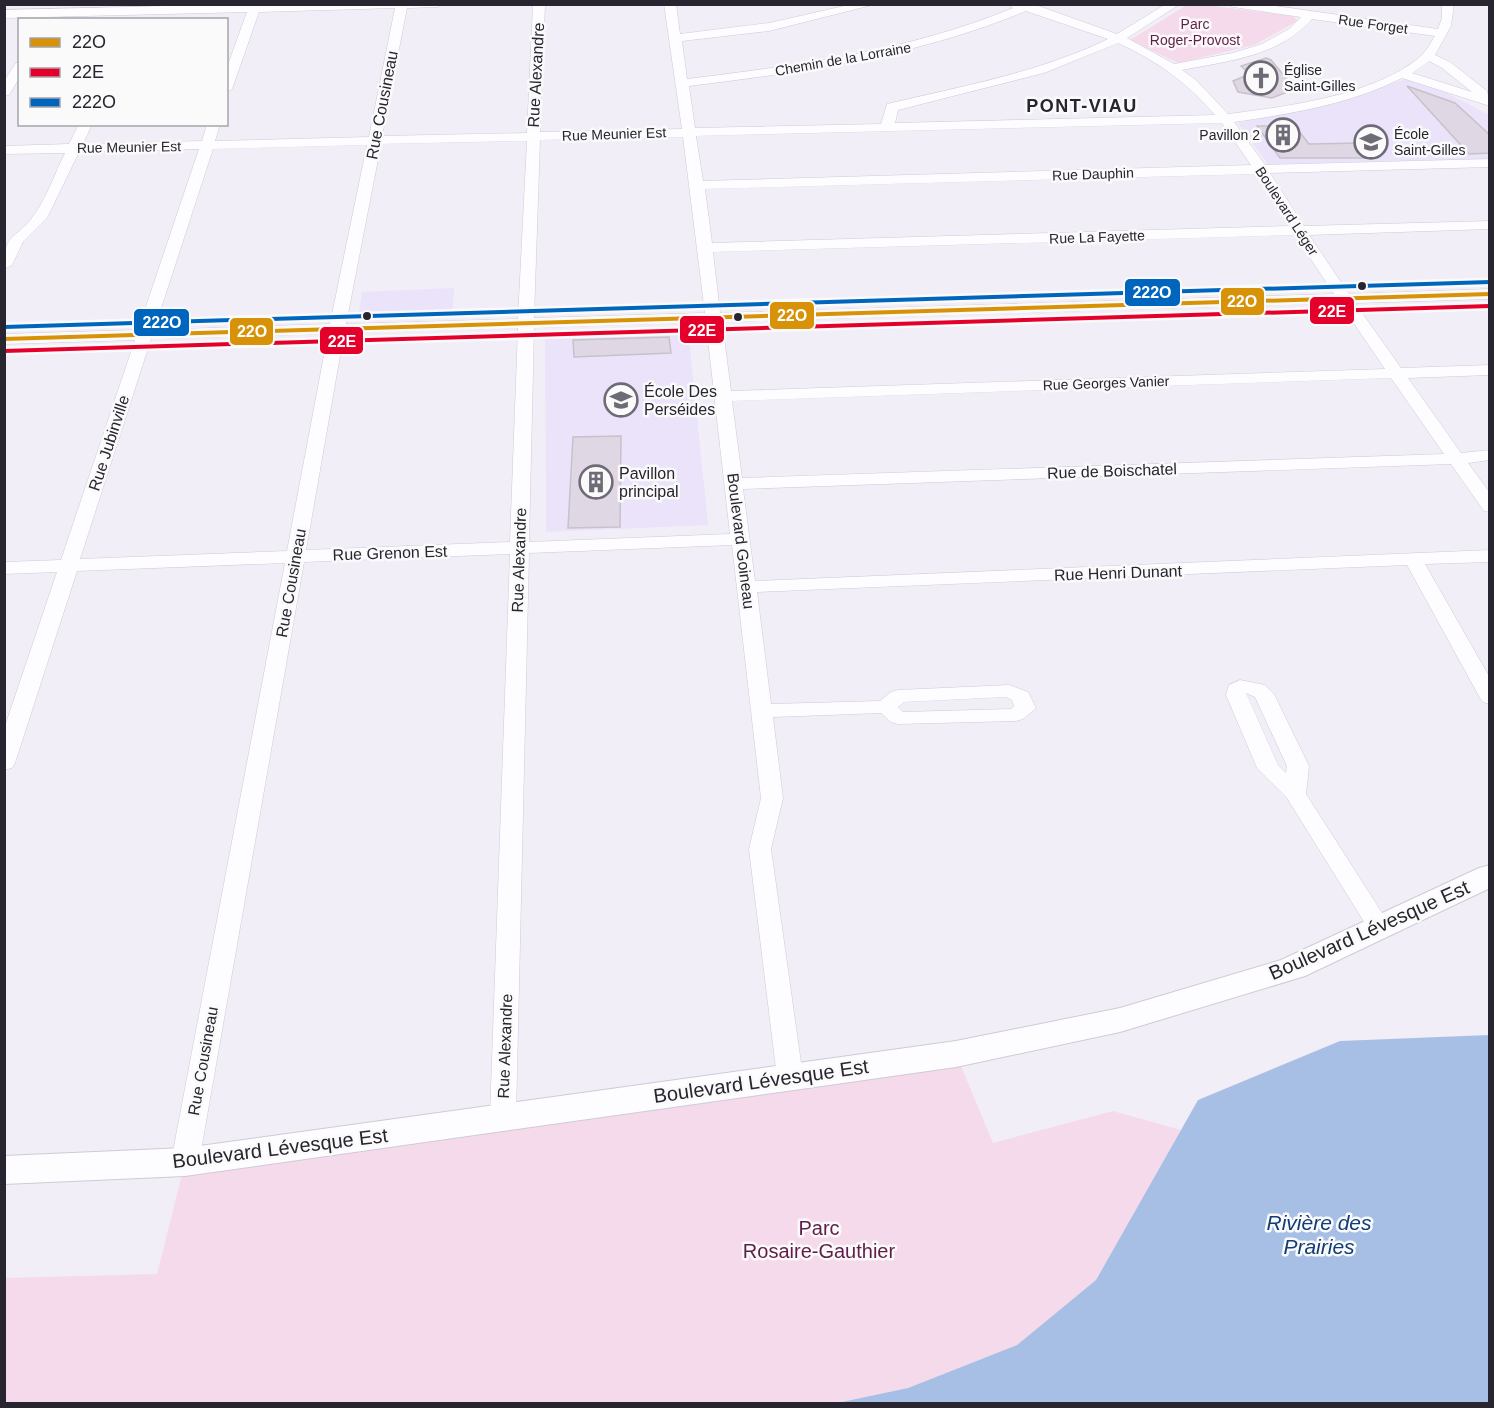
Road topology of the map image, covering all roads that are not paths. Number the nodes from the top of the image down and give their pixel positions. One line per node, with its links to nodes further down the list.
1 (438, 4): 9 (street)
2 (539, 4): 34 (street, Rue Alexandre)
3 (670, 4): 17 (street, Boulevard Goineau)
4 (872, 4): 17 (street)
5 (1011, 4): 11 (street, Boulevard Léger)
6 (1175, 4): 18 (street)
7 (1233, 4): 15 (street, Rue Forget)
8 (1448, 4): 16 (street)
9 (402, 5): 10 (street); 35 (street, Rue Cousineau)
10 (256, 6): 13 (street); 23 (street)
11 (1028, 6): 18 (street, Boulevard Léger); 24 (street, Chemin de la Lorraine)
12 (49, 12): 13 (street); 14 (street)
13 (139, 12)
14 (4, 15)
15 (1309, 15): 16 (street, Rue Forget); 20 (street)
16 (1442, 33): 19 (street)
17 (676, 38): 24 (street, Boulevard Goineau)
18 (1117, 39): 20 (street, Boulevard Léger); 27 (street)
19 (1428, 56): 22 (street, Rue Meunier Est); 26 (street)
20 (1171, 68): 28 (street, Boulevard Léger)
21 (18, 69): 25 (street)
22 (1401, 74): 26 (street); 28 (street, Rue Meunier Est)
23 (228, 83)
24 (683, 83): 33 (street, Boulevard Goineau)
25 (4, 92)
26 (1490, 101)
27 (915, 102): 31 (street); 32 (street)
28 (1224, 119): 31 (street, Rue Meunier Est); 40 (street, Boulevard Léger)
29 (85, 126): 37 (street)
30 (213, 126): 36 (street, Rue Jubinville)
31 (926, 126): 32 (street, Rue Meunier Est)
32 (887, 127): 33 (street, Rue Meunier Est)
33 (690, 132): 34 (street, Rue Meunier Est); 41 (street, Boulevard Goineau)
34 (533, 136): 35 (street, Rue Meunier Est); 49 (street, Rue Alexandre)
35 (375, 140): 36 (street, Rue Meunier Est); 50 (street, Rue Cousineau)
36 (207, 145): 37 (street, Rue Meunier Est); 51 (street, Rue Jubinville)
37 (75, 148): 38 (street, Rue Meunier Est); 45 (street)
38 (4, 150)
39 (1490, 163): 40 (street, Rue Dauphin)
40 (1260, 169): 41 (street, Rue Dauphin); 43 (street, Boulevard Léger)
41 (697, 185): 44 (street, Boulevard Goineau)
42 (1490, 225): 43 (street, Rue La Fayette)
43 (1299, 231): 44 (street, Rue La Fayette); 47 (street, Boulevard Léger)
44 (704, 248): 48 (street, Boulevard Goineau)
45 (4, 265)
46 (1490, 294): 47 (street)
47 (1346, 298): 48 (street); 54 (street, Boulevard Léger)
48 (713, 318): 49 (street); 55 (street, Boulevard Goineau)
49 (526, 323): 50 (street); 61 (street, Rue Alexandre)
50 (337, 329): 51 (street); 62 (street, Rue Cousineau)
51 (144, 335): 52 (street); 65 (street, Rue Jubinville)
52 (4, 339)
53 (1490, 370): 54 (street, Rue Georges Vanier)
54 (1397, 373): 55 (street, Rue Georges Vanier); 57 (street, Boulevard Léger)
55 (723, 396): 58 (street, Boulevard Goineau)
56 (1490, 455): 57 (street, Rue de Boischatel)
57 (1456, 459): 58 (street, Rue de Boischatel); 59 (street, Boulevard Léger)
58 (733, 484): 60 (street, Boulevard Goineau)
59 (1490, 507)
60 (740, 539): 61 (street, Rue Grenon Est); 67 (street, Boulevard Goineau)
61 (519, 548): 62 (street, Rue Grenon Est); 76 (street, Rue Alexandre)
62 (296, 556): 65 (street, Rue Grenon Est); 77 (street, Rue Cousineau)
63 (1490, 556): 64 (street, Rue Henri Dunant)
64 (1414, 561): 67 (street, Rue Henri Dunant); 68 (street)
65 (69, 565): 66 (street, Rue Grenon Est); 71 (street, Rue Jubinville)
66 (4, 568)
67 (746, 587): 70 (street, Boulevard Goineau)
68 (1490, 698)
69 (886, 707): 69 (street); 70 (street)
70 (762, 711): 75 (street, Boulevard Goineau)
71 (4, 763)
72 (1295, 794): 74 (street)
73 (1490, 875): 74 (street, Boulevard Lévesque Est)
74 (1380, 927): 75 (street, Boulevard Lévesque Est)
75 (790, 1077): 76 (street, Boulevard Lévesque Est)
76 (503, 1116): 77 (street, Boulevard Lévesque Est)
77 (185, 1162): 78 (street, Boulevard Lévesque Est)
78 (4, 1170)

